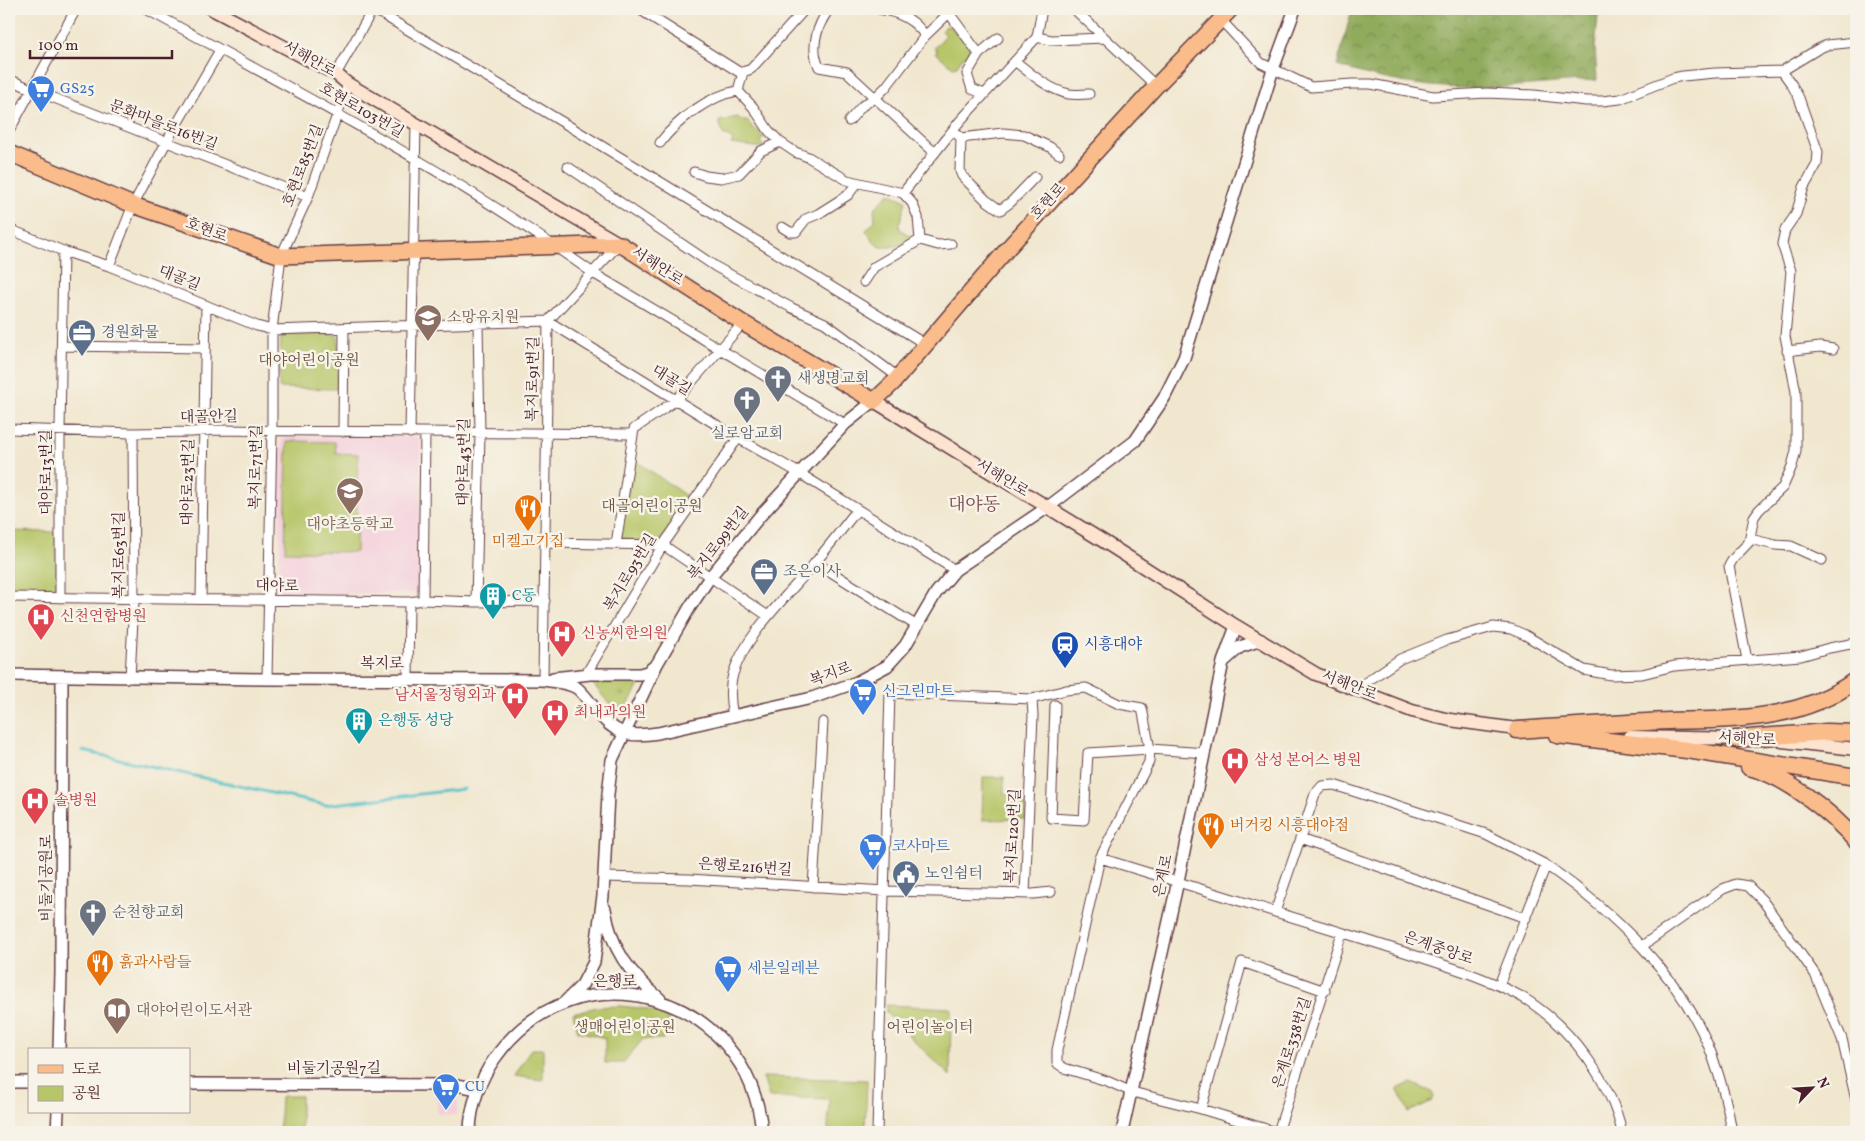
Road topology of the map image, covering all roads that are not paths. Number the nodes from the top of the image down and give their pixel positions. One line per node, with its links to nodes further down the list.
1 (76, 9): 29 (street)
2 (146, 9): 19 (street, 호현로103번길)
3 (212, 9): 25 (main road, 서해안로)
4 (373, 9): 25 (street); 73 (street)
5 (638, 9): 24 (street)
6 (805, 9): 24 (street)
7 (829, 9): 33 (street)
8 (879, 9): 14 (street)
9 (1042, 9): 15 (street)
10 (1074, 9): 17 (street)
11 (1295, 9): 22 (street, 복지로)
12 (951, 11): 14 (street); 20 (street)
13 (1226, 14): 22 (street); 28 (main road, 호현로)
14 (925, 36): 33 (street)
15 (1037, 37): 17 (street); 21 (street)
16 (998, 38): 20 (street)
17 (1105, 38): 28 (street)
18 (1856, 42): 23 (street)
19 (220, 50): 34 (street, 호현로103번길); 40 (street)
20 (979, 54): 31 (street)
21 (1015, 60): 31 (street); 32 (street)
22 (1273, 69): 23 (street); 96 (street, 복지로)
23 (1782, 71): 78 (street)
24 (743, 72): 30 (street)
25 (336, 74): 27 (main road, 서해안로)
26 (9, 78): 29 (street, 문화마을로16번길)
27 (348, 84): 34 (street, 호현로85번길); 36 (main road, 서해안로)
28 (1156, 86): 73 (main road, 호현로)
29 (31, 89): 38 (street); 40 (street, 문화마을로16번길)
30 (738, 91): 41 (street); 42 (street)
31 (984, 94): 37 (street)
32 (1089, 94)
33 (876, 97): 35 (street); 44 (street)
34 (338, 113): 46 (street, 호현로103번길); 52 (street, 호현로85번길)
35 (849, 121)
36 (416, 123): 46 (street); 57 (main road, 서해안로)
37 (953, 130): 39 (street); 44 (street)
38 (9, 131)
39 (961, 138): 45 (street); 49 (street)
40 (167, 141): 52 (street, 문화마을로16번길); 53 (street)
41 (660, 142)
42 (780, 142): 48 (street); 50 (street)
43 (9, 153): 53 (main road, 호현로)
44 (935, 153): 51 (street)
45 (1059, 154)
46 (415, 158): 59 (street, 호현로103번길); 61 (street)
47 (568, 167): 79 (street)
48 (694, 172)
49 (1035, 177)
50 (857, 183): 51 (street); 54 (street)
51 (902, 192): 56 (street)
52 (308, 197): 62 (street, 호현로85번길)
53 (133, 205): 62 (main road, 호현로); 63 (street)
54 (782, 227)
55 (9, 230): 60 (street, 대골길)
56 (920, 240): 58 (street); 65 (street)
57 (620, 244): 59 (main road, 호현로); 64 (street, 복지로91번길); 69 (main road, 서해안로)
58 (951, 244)
59 (558, 247): 61 (main road, 호현로); 64 (street, 호현로103번길)
60 (63, 251): 63 (street, 대골길); 74 (street, 대야로13번길)
61 (413, 252): 62 (main road, 호현로); 70 (street)
62 (281, 256): 72 (street, 복지로71번길)
63 (109, 266): 66 (street, 대골길)
64 (593, 273): 67 (street, 복지로91번길); 76 (street, 호현로103번길)
65 (864, 282)
66 (206, 305): 72 (street, 대골길); 75 (street, 대야로23번길)
67 (548, 321): 68 (street, 대골길); 80 (street, 대골길); 92 (street, 복지로91번길)
68 (478, 323): 70 (street, 대골길); 91 (street, 대야로43번길)
69 (743, 323): 76 (street); 81 (main road, 서해안로)
70 (412, 326): 71 (street, 대골길); 89 (street)
71 (344, 328): 72 (street, 대골길); 87 (street)
72 (272, 330): 86 (street, 복지로71번길)
73 (926, 344): 79 (main road, 호현로)
74 (62, 346): 75 (street); 85 (street, 대야로13번길)
75 (204, 348): 84 (street, 대야로23번길)
76 (720, 349): 80 (street); 82 (street, 호현로103번길)
77 (1833, 349): 78 (street)
78 (1787, 352): 98 (street)
79 (898, 377): 81 (main road, 호현로)
80 (676, 400): 93 (street); 94 (street, 대골길)
81 (874, 401): 82 (street, 복지로99번길); 96 (main road, 서해안로)
82 (845, 424): 95 (street, 복지로99번길)
83 (9, 429): 85 (street, 대골안길)
84 (203, 430): 86 (street, 대골안길); 88 (street, 대골안길); 109 (street, 대야로23번길)
85 (60, 431): 88 (street, 대골안길); 107 (street, 대야로13번길)
86 (272, 431): 87 (street, 대골안길); 110 (street, 복지로71번길)
87 (343, 432): 89 (street, 대골안길)
88 (133, 433): 108 (street, 복지로63번길)
89 (410, 433): 90 (street, 대골안길)
90 (424, 433): 91 (street, 대골안길); 111 (street)
91 (480, 434): 92 (street, 대골안길); 114 (street, 대야로43번길)
92 (547, 434): 93 (street, 대골안길); 99 (street, 복지로91번길)
93 (634, 434): 100 (street)
94 (738, 438): 95 (street, 대골길); 101 (street, 복지로93번길)
95 (799, 473): 97 (street, 대골길); 105 (street, 복지로99번길)
96 (1048, 508): 104 (street, 복지로); 117 (main road, 서해안로)
97 (858, 510): 103 (street); 104 (street, 대골길)
98 (1750, 539): 102 (street); 120 (street)
99 (546, 543): 100 (street); 112 (street, 복지로91번길)
100 (616, 544): 101 (street)
101 (663, 545): 105 (street); 123 (street, 복지로93번길)
102 (1822, 560)
103 (815, 562): 115 (street); 116 (street)
104 (955, 570): 116 (street, 복지로)
105 (710, 577): 115 (street); 122 (street, 복지로99번길)
106 (9, 596): 107 (street, 대야로)
107 (60, 598): 108 (street, 대야로)
108 (134, 599): 109 (street, 대야로); 126 (street, 복지로63번길)
109 (201, 599): 110 (street, 대야로)
110 (268, 600): 113 (street, 대야로); 128 (street, 복지로71번길)
111 (423, 600): 113 (street, 대야로); 114 (street, 대야로)
112 (545, 601): 114 (street, 대야로); 129 (street, 복지로91번길)
113 (409, 602): 127 (street)
114 (476, 602)
115 (768, 616): 134 (street)
116 (917, 626): 134 (street, 복지로)
117 (1236, 626): 118 (main road, 서해안로); 121 (street, 은계로)
118 (1261, 640): 121 (street); 131 (main road, 서해안로)
119 (1856, 642): 120 (street)
120 (1747, 660): 131 (street)
121 (1223, 662): 143 (street, 은계로)
122 (657, 664): 123 (street); 137 (street, 복지로99번길)
123 (586, 674): 129 (street)
124 (9, 675): 125 (street, 복지로)
125 (62, 677): 126 (street, 복지로); 164 (street, 비둘기공원로)
126 (130, 678): 128 (street, 복지로)
127 (408, 678): 128 (street, 복지로); 129 (street, 복지로)
128 (267, 679)
129 (543, 680): 137 (street, 복지로)
130 (1856, 680): 136 (highway)
131 (1356, 689): 136 (main road, 서해안로)
132 (1032, 699): 140 (street); 152 (street); 154 (street, 복지로120번길)
133 (1055, 705): 140 (street)
134 (733, 716): 137 (street, 복지로)
135 (823, 722): 151 (street)
136 (1518, 730): 139 (main road, 서해안로); 142 (highway)
137 (623, 733): 149 (street)
138 (1856, 733): 139 (highway)
139 (1735, 739): 141 (main road, 서해안로)
140 (1150, 749): 143 (street); 147 (street)
141 (1856, 749)
142 (1687, 750): 144 (highway); 146 (highway)
143 (1205, 753): 150 (street, 은계로)
144 (1856, 777)
145 (1300, 839): 148 (street); 156 (street); 157 (street)
146 (1856, 841)
147 (1100, 858): 150 (street, 은계중앙로); 169 (street, 은계로338번길)
148 (1546, 865): 157 (street); 159 (street)
149 (603, 877): 151 (street, 은행로216번길); 155 (street)
150 (1178, 881): 156 (street, 은계중앙로); 169 (street, 은계로)
151 (813, 888): 152 (street, 은행로216번길)
152 (886, 891): 154 (street, 복지로120번길); 176 (street)
153 (1051, 892): 154 (street)
154 (1025, 894)
155 (602, 896): 162 (street); 163 (street)
156 (1274, 912): 158 (street, 은계중앙로)
157 (1526, 918): 160 (street)
158 (1342, 933): 160 (street, 은계중앙로); 161 (street)
159 (1642, 946): 170 (street); 180 (street)
160 (1499, 985): 179 (street, 은계중앙로)
161 (1325, 991): 171 (street, 은계로338번길); 178 (street, 은계로338번길)
162 (665, 1003): 163 (street, 은행로); 175 (street, 은행로)
163 (563, 1004): 168 (street, 은행로)
164 (59, 1048)
165 (9, 1082): 166 (street)
166 (28, 1082)
167 (190, 1084): 168 (street, 비둘기공원7길)
168 (478, 1089): 174 (street, 은행로)
169 (1132, 1092): 171 (street, 은계로338번길); 177 (street, 은계로)
170 (1856, 1100)
171 (1201, 1109): 178 (street, 은계로338번길)
172 (58, 1114): 173 (street)
173 (57, 1132)
174 (470, 1132)
175 (762, 1132)
176 (877, 1132)
177 (1122, 1132)
178 (1277, 1132)
179 (1622, 1132)
180 (1732, 1132)

